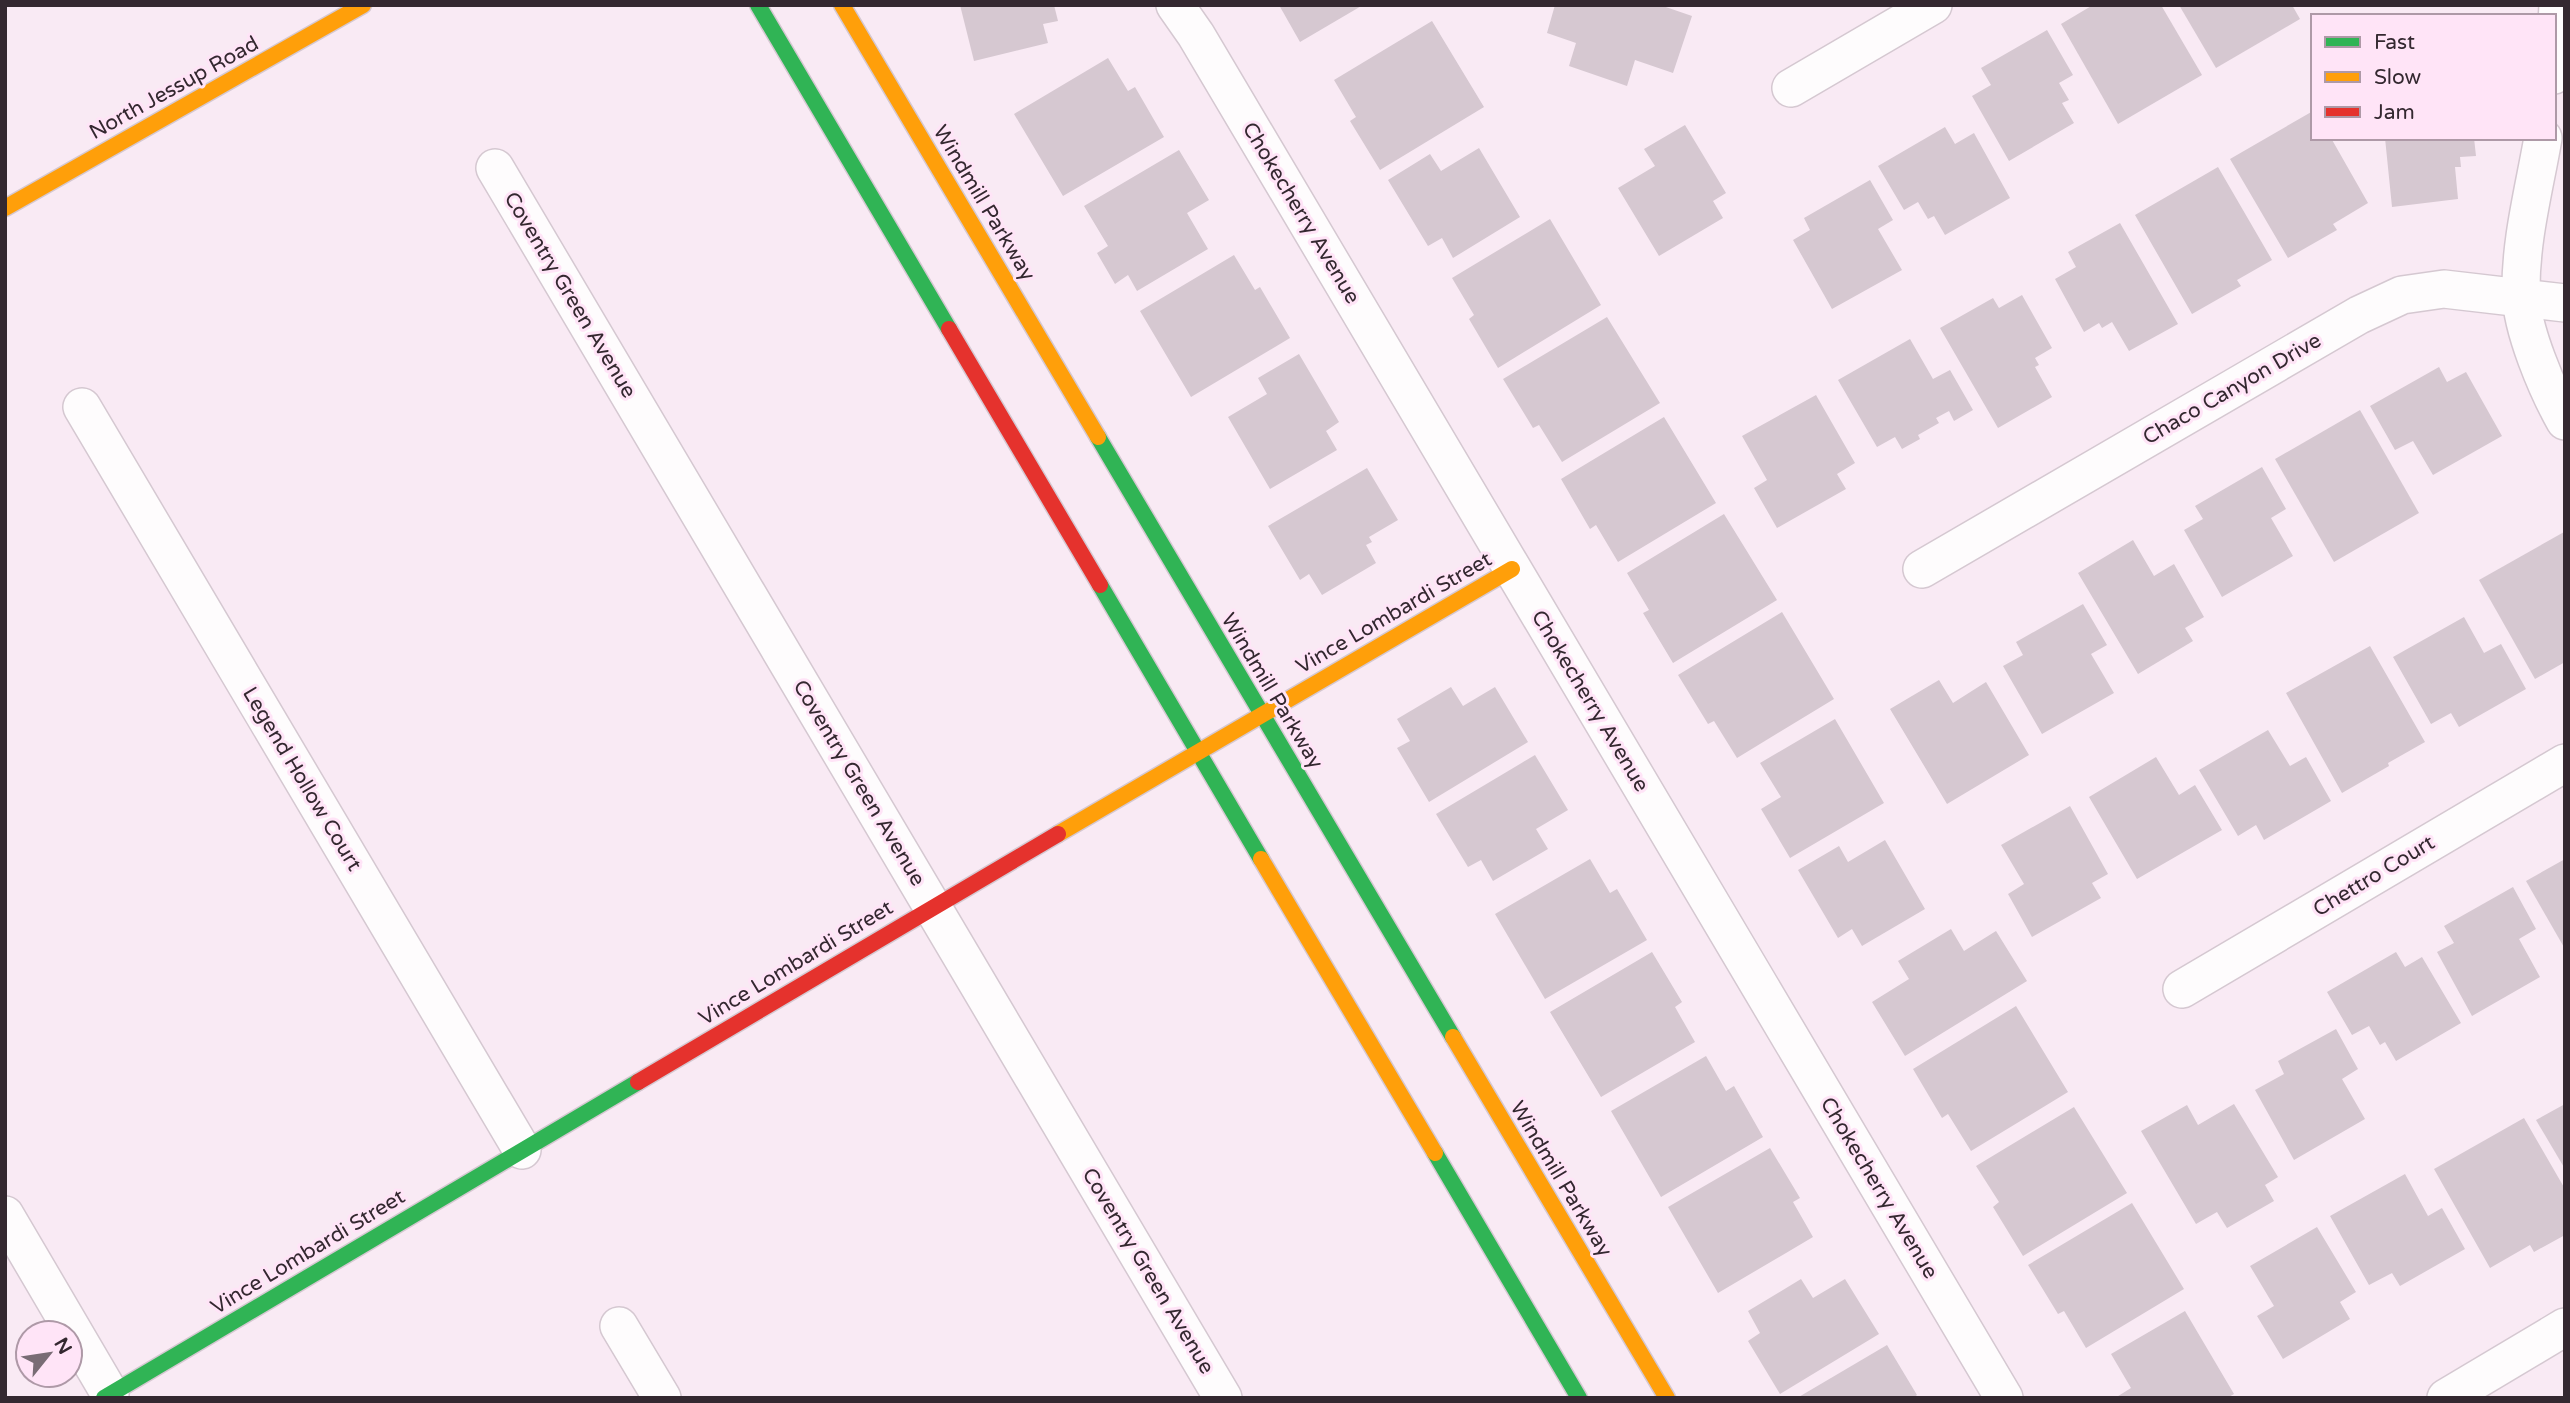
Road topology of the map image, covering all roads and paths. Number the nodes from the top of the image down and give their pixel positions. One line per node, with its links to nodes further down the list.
1 (363, 5): 11 (main road, North Jessup Road)
2 (758, 5): 19 (main road)
3 (842, 5): 18 (main road, Windmill Parkway)
4 (1175, 5): 16 (street, Chokecherry Avenue)
5 (1933, 5): 8 (street)
6 (2558, 5): 7 (street)
7 (2556, 40)
8 (1791, 88)
9 (2543, 140): 12 (street)
10 (495, 168): 21 (street, Coventry Green Avenue)
11 (5, 208)
12 (2521, 297): 13 (street, Chaco Canyon Drive); 15 (street); 17 (street, Chaco Canyon Drive)
13 (2565, 303)
14 (82, 407): 23 (street, Legend Hollow Court)
15 (2565, 421)
16 (1512, 569): 18 (main road, Vince Lombardi Street); 32 (street, Chokecherry Avenue)
17 (1922, 569)
18 (1261, 714): 19 (main road, Vince Lombardi Street); 31 (main road, Windmill Parkway)
19 (1198, 750): 21 (main road, Vince Lombardi Street); 30 (main road)
20 (2565, 763): 22 (street, Chettro Court)
21 (932, 907): 23 (main road, Vince Lombardi Street); 29 (street, Coventry Green Avenue)
22 (2182, 989)
23 (522, 1150): 27 (main road, Vince Lombardi Street)
24 (5, 1215): 27 (street)
25 (619, 1326): 28 (street)
26 (2565, 1327): 33 (street)
27 (107, 1396)
28 (662, 1398)
29 (1223, 1398)
30 (1579, 1398)
31 (1667, 1398)
32 (2004, 1398)
33 (2446, 1398)

